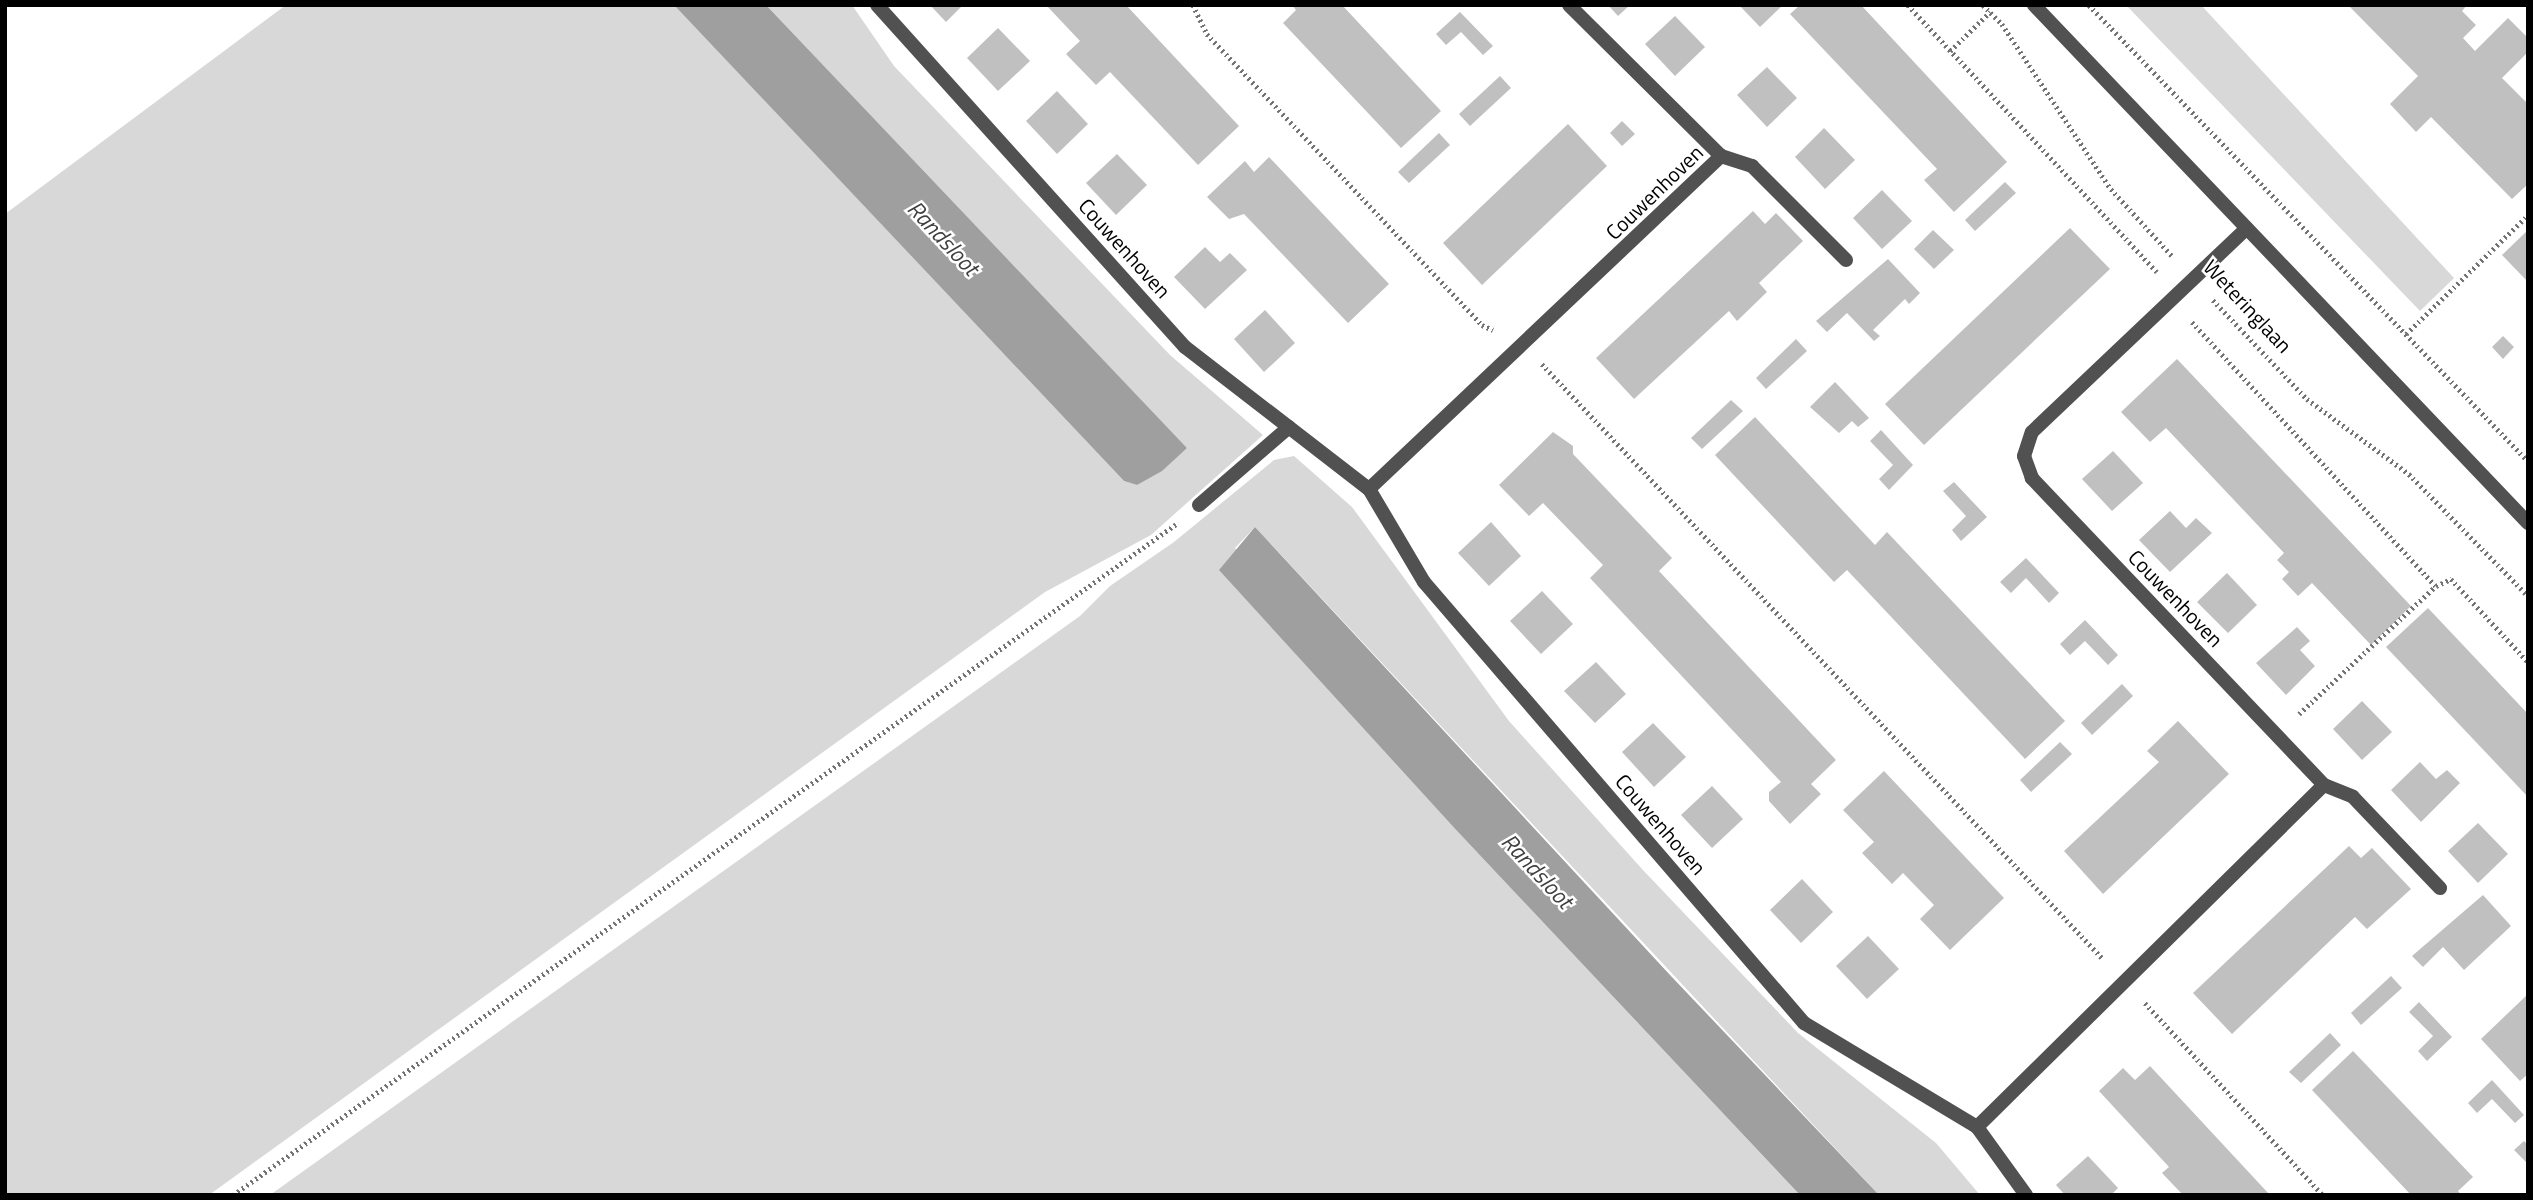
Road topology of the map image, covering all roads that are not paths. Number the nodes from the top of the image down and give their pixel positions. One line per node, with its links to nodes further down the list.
1 (877, 5): 7 (street, Couwenhoven)
2 (1569, 5): 4 (street, Couwenhoven)
3 (2034, 5): 5 (street)
4 (1721, 156): 6 (street, Couwenhoven); 8 (street, Couwenhoven)
5 (2248, 228): 10 (street); 11 (street, Couwenhoven)
6 (1846, 260)
7 (1289, 427): 8 (street, Couwenhoven); 9 (street)
8 (1369, 489): 13 (street, Couwenhoven)
9 (1199, 505)
10 (2528, 523)
11 (2324, 785): 12 (street, Couwenhoven); 13 (street)
12 (2440, 888)
13 (1977, 1127): 14 (street, Couwenhoven)
14 (2026, 1195)

